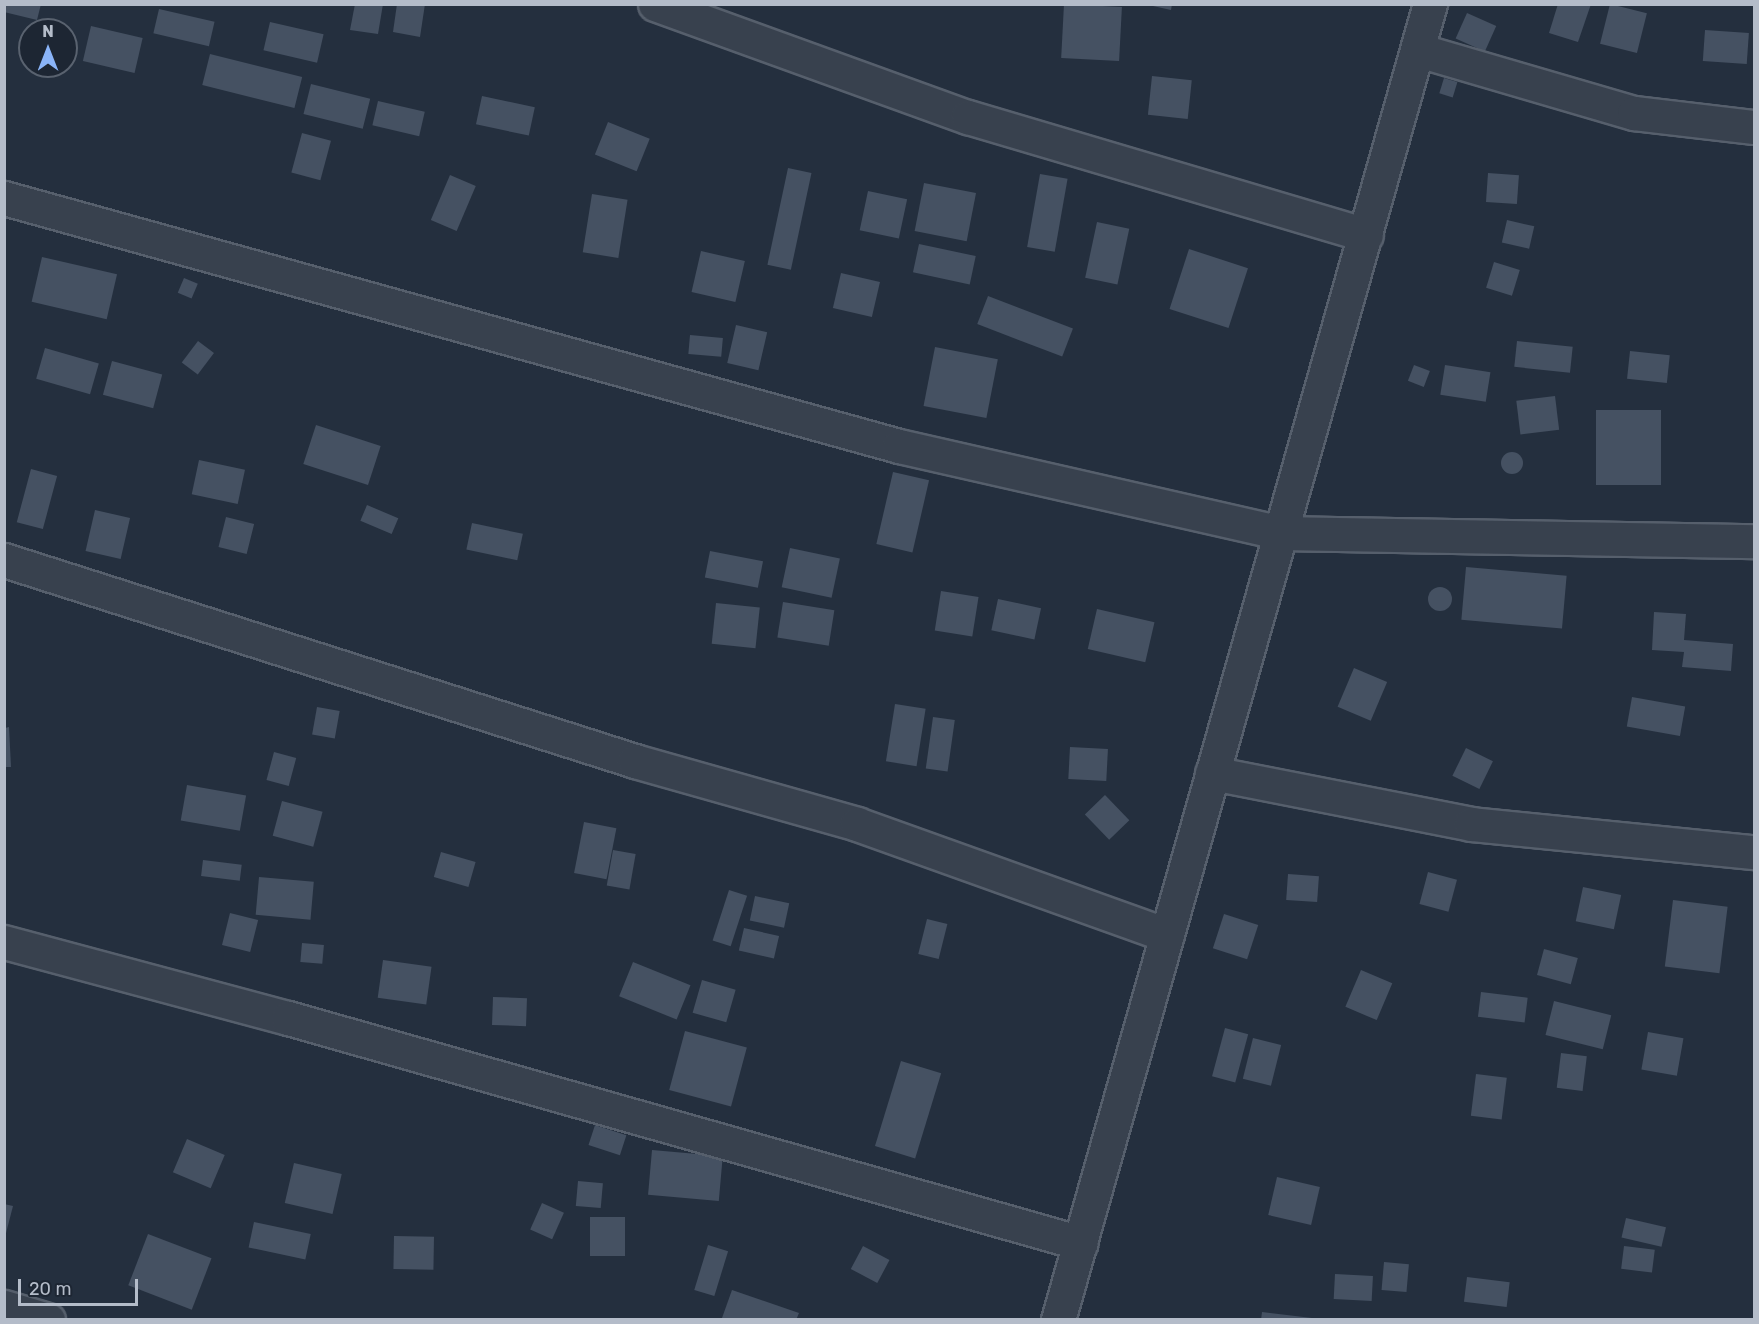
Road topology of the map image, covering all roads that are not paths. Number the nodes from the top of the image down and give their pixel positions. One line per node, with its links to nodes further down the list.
1 (655, 4): 6 (street)
2 (1430, 4): 3 (street)
3 (1418, 50): 4 (street); 6 (street)
4 (1755, 127)
5 (4, 198): 7 (street)
6 (1366, 235): 7 (street)
7 (1281, 533): 8 (street); 10 (street)
8 (1755, 541)
9 (4, 560): 12 (street)
10 (1212, 773): 11 (street); 12 (street)
11 (1755, 852)
12 (1167, 935): 14 (street)
13 (4, 942): 14 (street)
14 (1081, 1243): 17 (street)
15 (4, 1307): 16 (street)
16 (48, 1320)
17 (1058, 1320)

